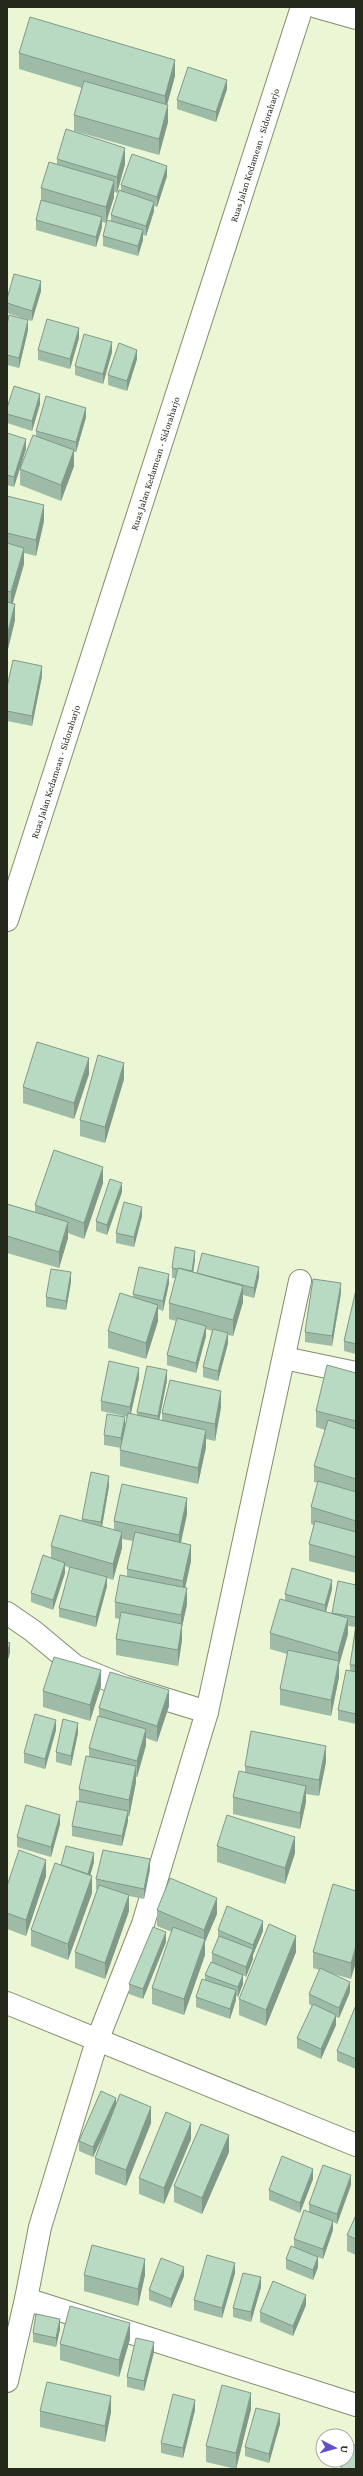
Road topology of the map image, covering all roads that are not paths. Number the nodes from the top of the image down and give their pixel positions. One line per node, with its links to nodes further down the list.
1 (302, 7): 4 (street, Ruas Jalan Kedamean - Sidoraharjo)
2 (317, 7): 3 (street)
3 (356, 18)
4 (7, 920)
5 (300, 1281): 6 (street)
6 (284, 1358): 7 (street); 9 (street)
7 (356, 1373)
8 (7, 1613): 9 (street)
9 (207, 1712): 11 (street)
10 (7, 2003): 11 (street)
11 (98, 2041): 12 (street); 13 (street)
12 (356, 2145)
13 (26, 2300): 14 (street); 15 (street)
14 (7, 2381)
15 (356, 2405)

